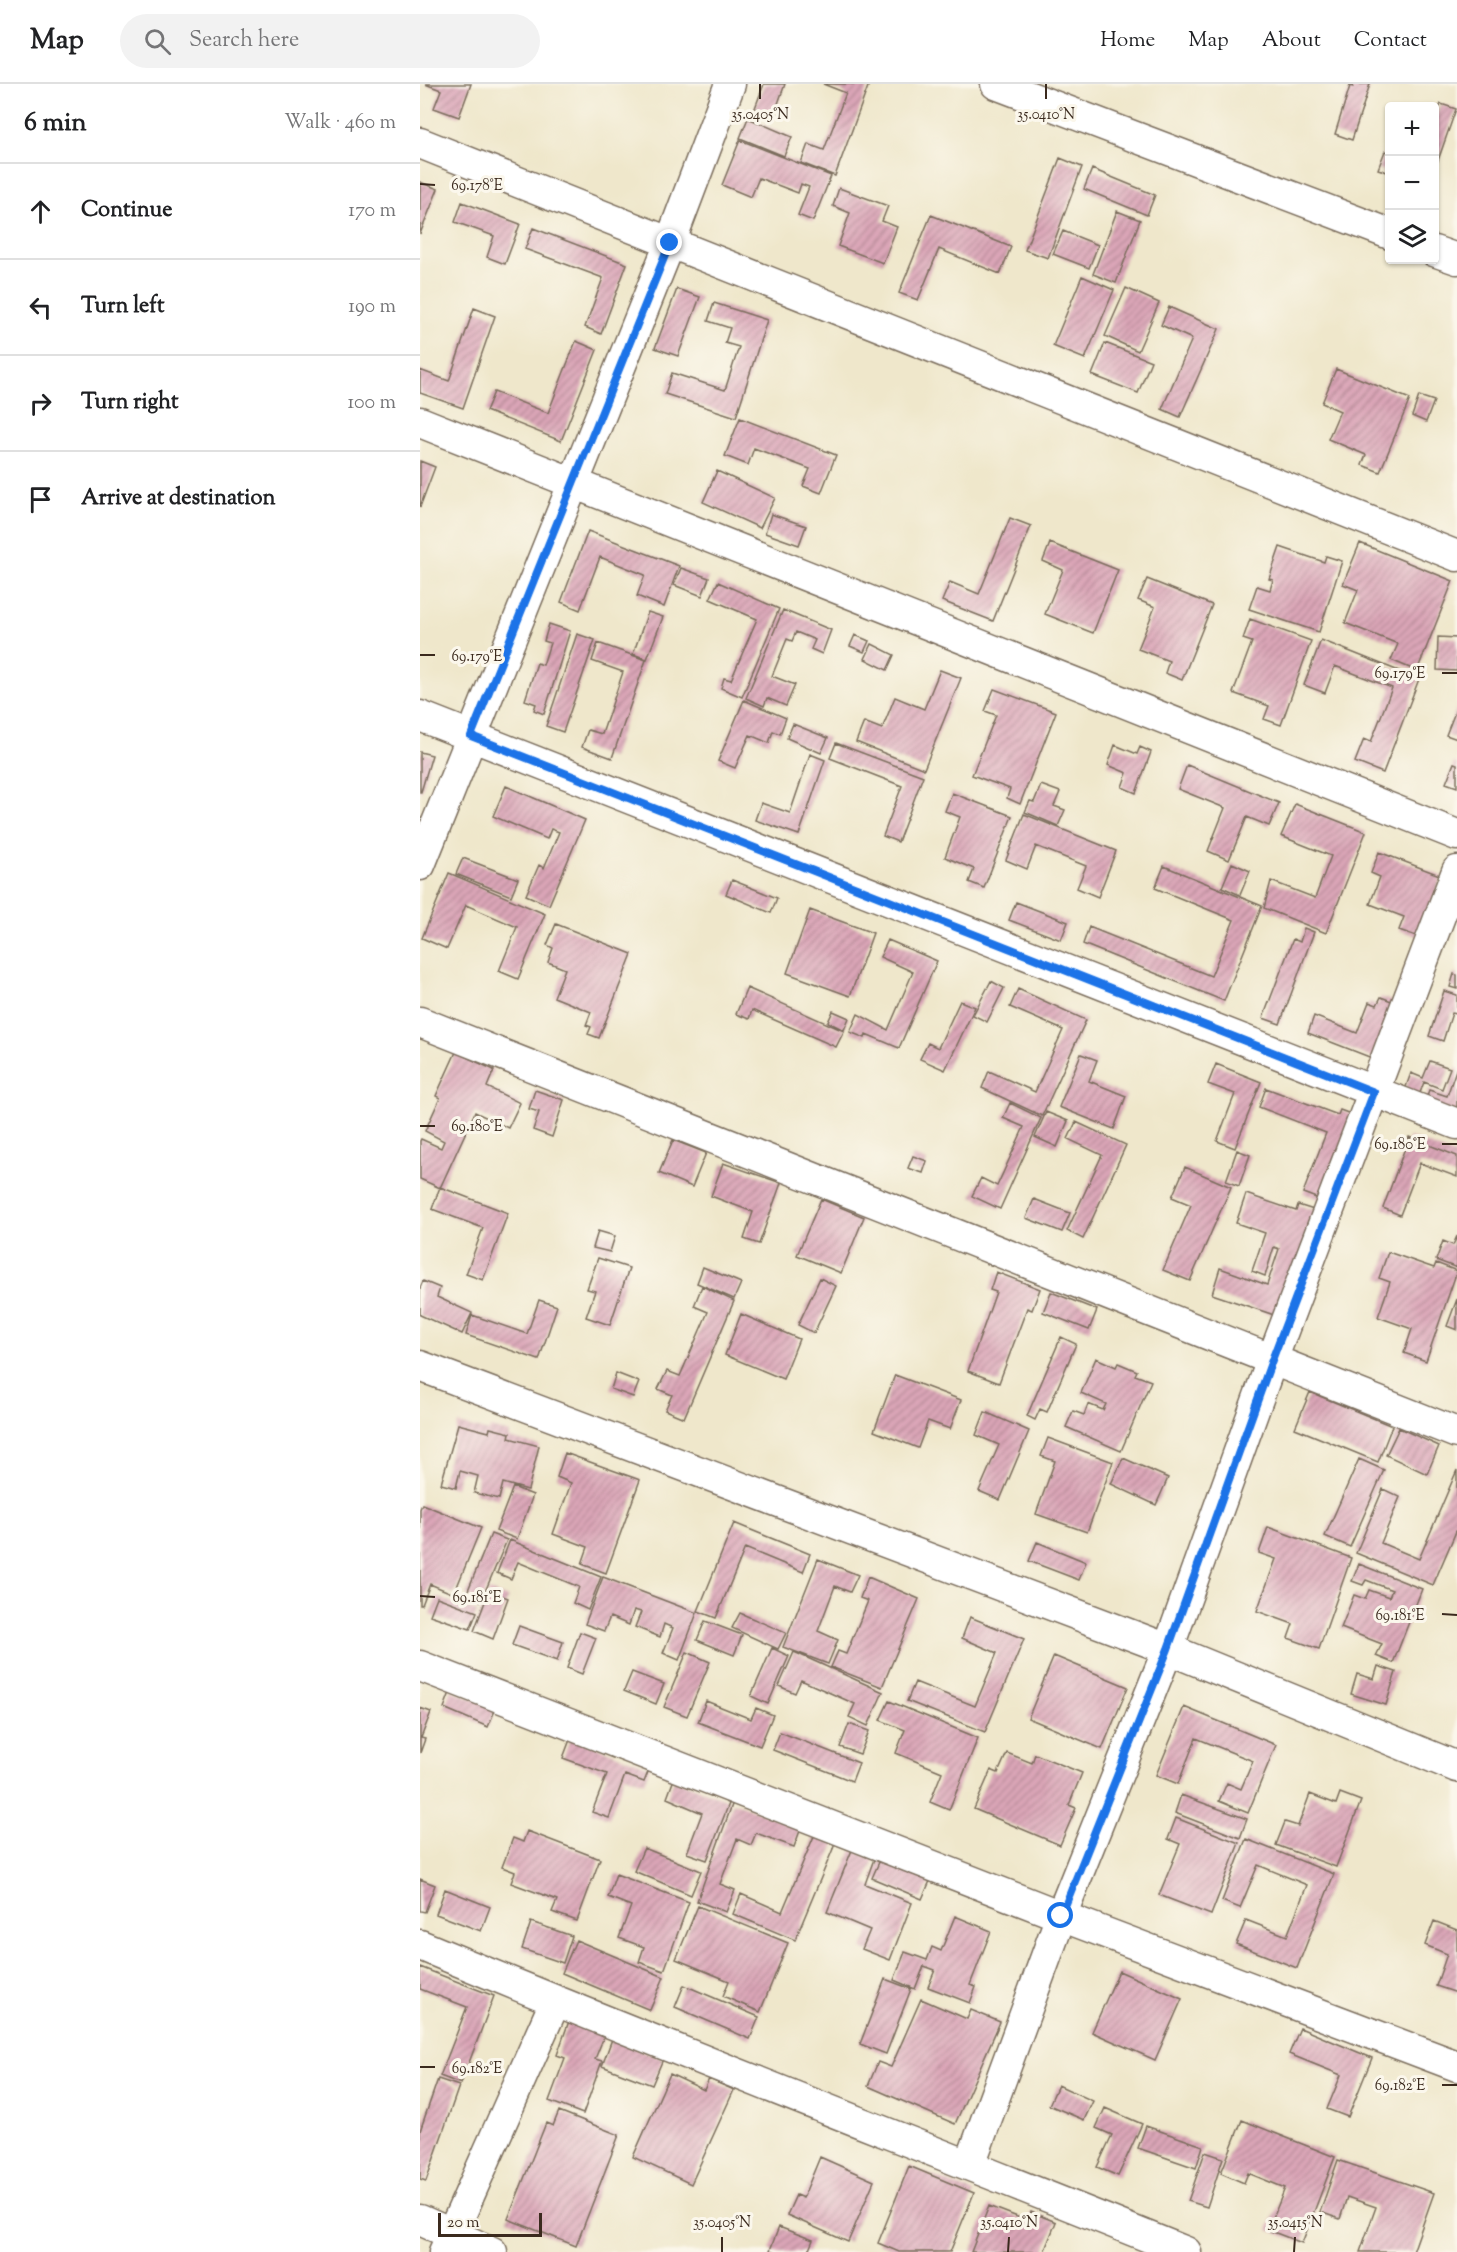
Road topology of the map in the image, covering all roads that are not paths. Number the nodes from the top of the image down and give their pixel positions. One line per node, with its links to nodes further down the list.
1 (730, 84): 5 (street)
2 (996, 84): 4 (street)
3 (420, 143): 5 (street)
4 (1385, 232)
5 (670, 243): 9 (street); 10 (street)
6 (1439, 253): 7 (street)
7 (1457, 259)
8 (420, 422): 9 (street)
9 (573, 482): 12 (street); 13 (street)
10 (1457, 556)
11 (420, 716): 12 (street)
12 (471, 736): 14 (street); 17 (street)
13 (1457, 835)
14 (420, 865)
15 (1457, 872): 17 (street)
16 (420, 1022): 19 (street)
17 (1374, 1092): 18 (street); 19 (street)
18 (1457, 1124)
19 (1272, 1360): 21 (street); 22 (street)
20 (420, 1366): 22 (street)
21 (1457, 1433)
22 (1168, 1649): 24 (street); 25 (street)
23 (420, 1666): 25 (street)
24 (1457, 1767)
25 (1061, 1916): 28 (street); 29 (street)
26 (420, 1945): 27 (street)
27 (555, 2002): 29 (street); 31 (street)
28 (1457, 2066)
29 (970, 2164): 33 (street)
30 (420, 2220): 31 (street)
31 (448, 2243): 32 (street)
32 (492, 2252)
33 (1186, 2252)

